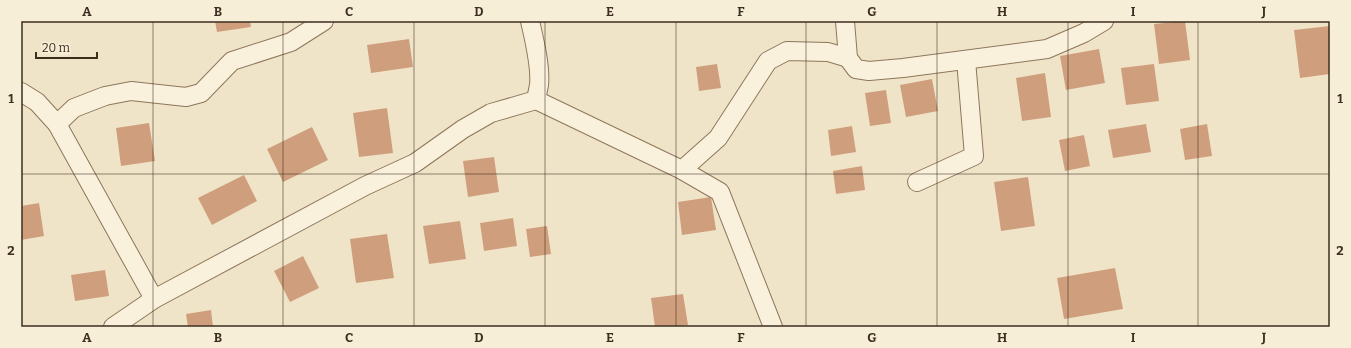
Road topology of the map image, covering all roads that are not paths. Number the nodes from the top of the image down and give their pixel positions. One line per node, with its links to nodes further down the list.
1 (324, 21): 9 (street)
2 (530, 21): 8 (street)
3 (845, 21): 5 (street)
4 (1104, 21): 6 (street)
5 (848, 58): 6 (street); 10 (street)
6 (966, 60): 11 (street)
7 (21, 92): 9 (street)
8 (536, 100): 10 (street); 12 (street)
9 (58, 124): 12 (street)
10 (682, 170): 14 (street)
11 (917, 182)
12 (154, 299): 13 (street)
13 (113, 327)
14 (773, 327)

